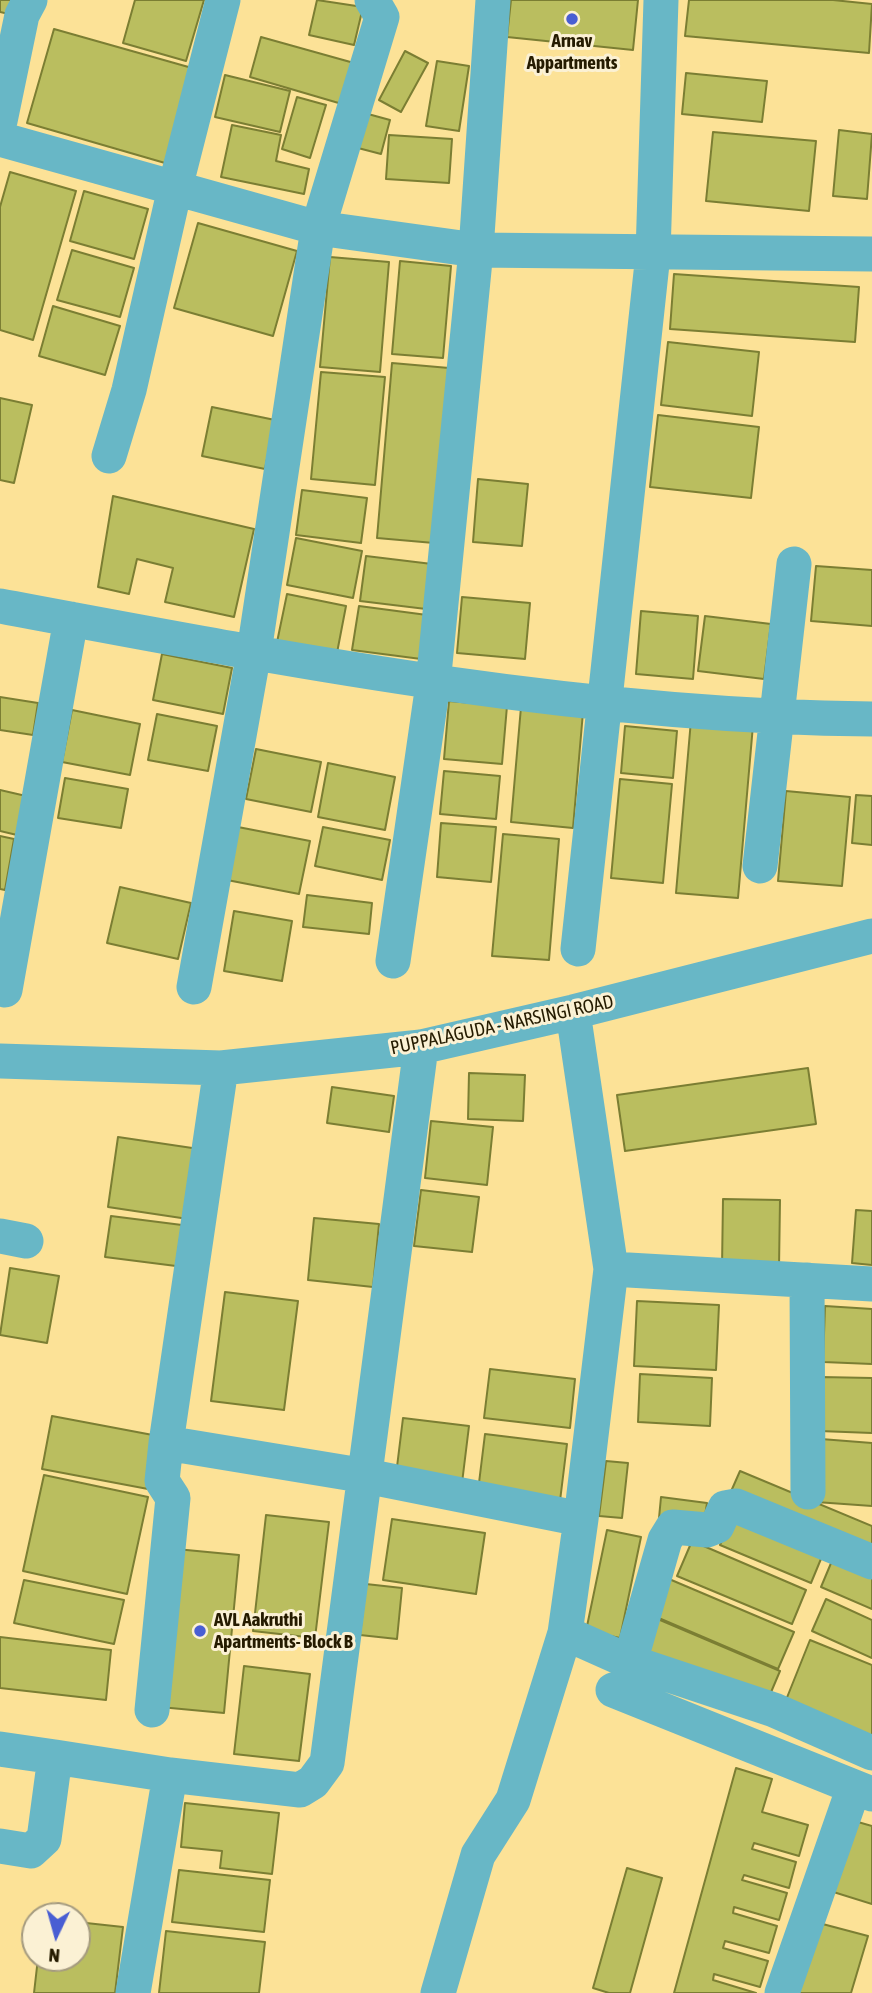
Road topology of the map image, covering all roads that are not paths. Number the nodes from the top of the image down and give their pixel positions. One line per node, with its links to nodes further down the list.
1 (30, 0): 6 (street)
2 (223, 0): 8 (street)
3 (372, 0): 9 (street)
4 (493, 0): 10 (street)
5 (661, 0): 11 (street)
6 (0, 121)
7 (0, 138): 8 (street)
8 (175, 188): 9 (street); 13 (street)
9 (318, 228): 10 (street); 17 (street)
10 (477, 250): 11 (street); 18 (street)
11 (653, 254): 12 (street); 19 (street)
12 (872, 254)
13 (109, 456)
14 (793, 564): 20 (street)
15 (0, 606): 16 (street)
16 (71, 620): 17 (street); 27 (street)
17 (254, 652): 18 (street); 26 (street)
18 (433, 684): 19 (street); 25 (street)
19 (607, 705): 20 (street); 24 (street)
20 (776, 718): 21 (street); 22 (street)
21 (872, 719)
22 (760, 866)
23 (872, 936): 28 (street, PUPPALAGUDA - NARSINGI ROAD)
24 (578, 950)
25 (393, 961)
26 (194, 988)
27 (5, 990)
28 (573, 1012): 29 (street, PUPPALAGUDA - NARSINGI ROAD); 32 (street)
29 (421, 1047): 31 (street, PUPPALAGUDA - NARSINGI ROAD); 36 (street)
30 (0, 1060): 31 (street, PUPPALAGUDA - NARSINGI ROAD)
31 (221, 1068): 35 (street)
32 (611, 1269): 33 (street); 38 (street)
33 (807, 1280): 34 (street); 37 (street)
34 (872, 1284)
35 (166, 1443): 36 (street); 42 (street)
36 (366, 1476): 38 (street); 46 (street)
37 (808, 1492)
38 (581, 1519): 40 (street)
39 (872, 1562): 41 (street)
40 (565, 1633): 41 (street); 50 (street)
41 (622, 1676): 44 (street); 47 (street)
42 (152, 1710)
43 (0, 1749): 45 (street)
44 (872, 1753)
45 (55, 1757): 46 (street); 48 (street)
46 (170, 1775): 49 (street)
47 (863, 1790): 51 (street)
48 (0, 1846)
49 (133, 1993)
50 (438, 1993)
51 (782, 1993)

